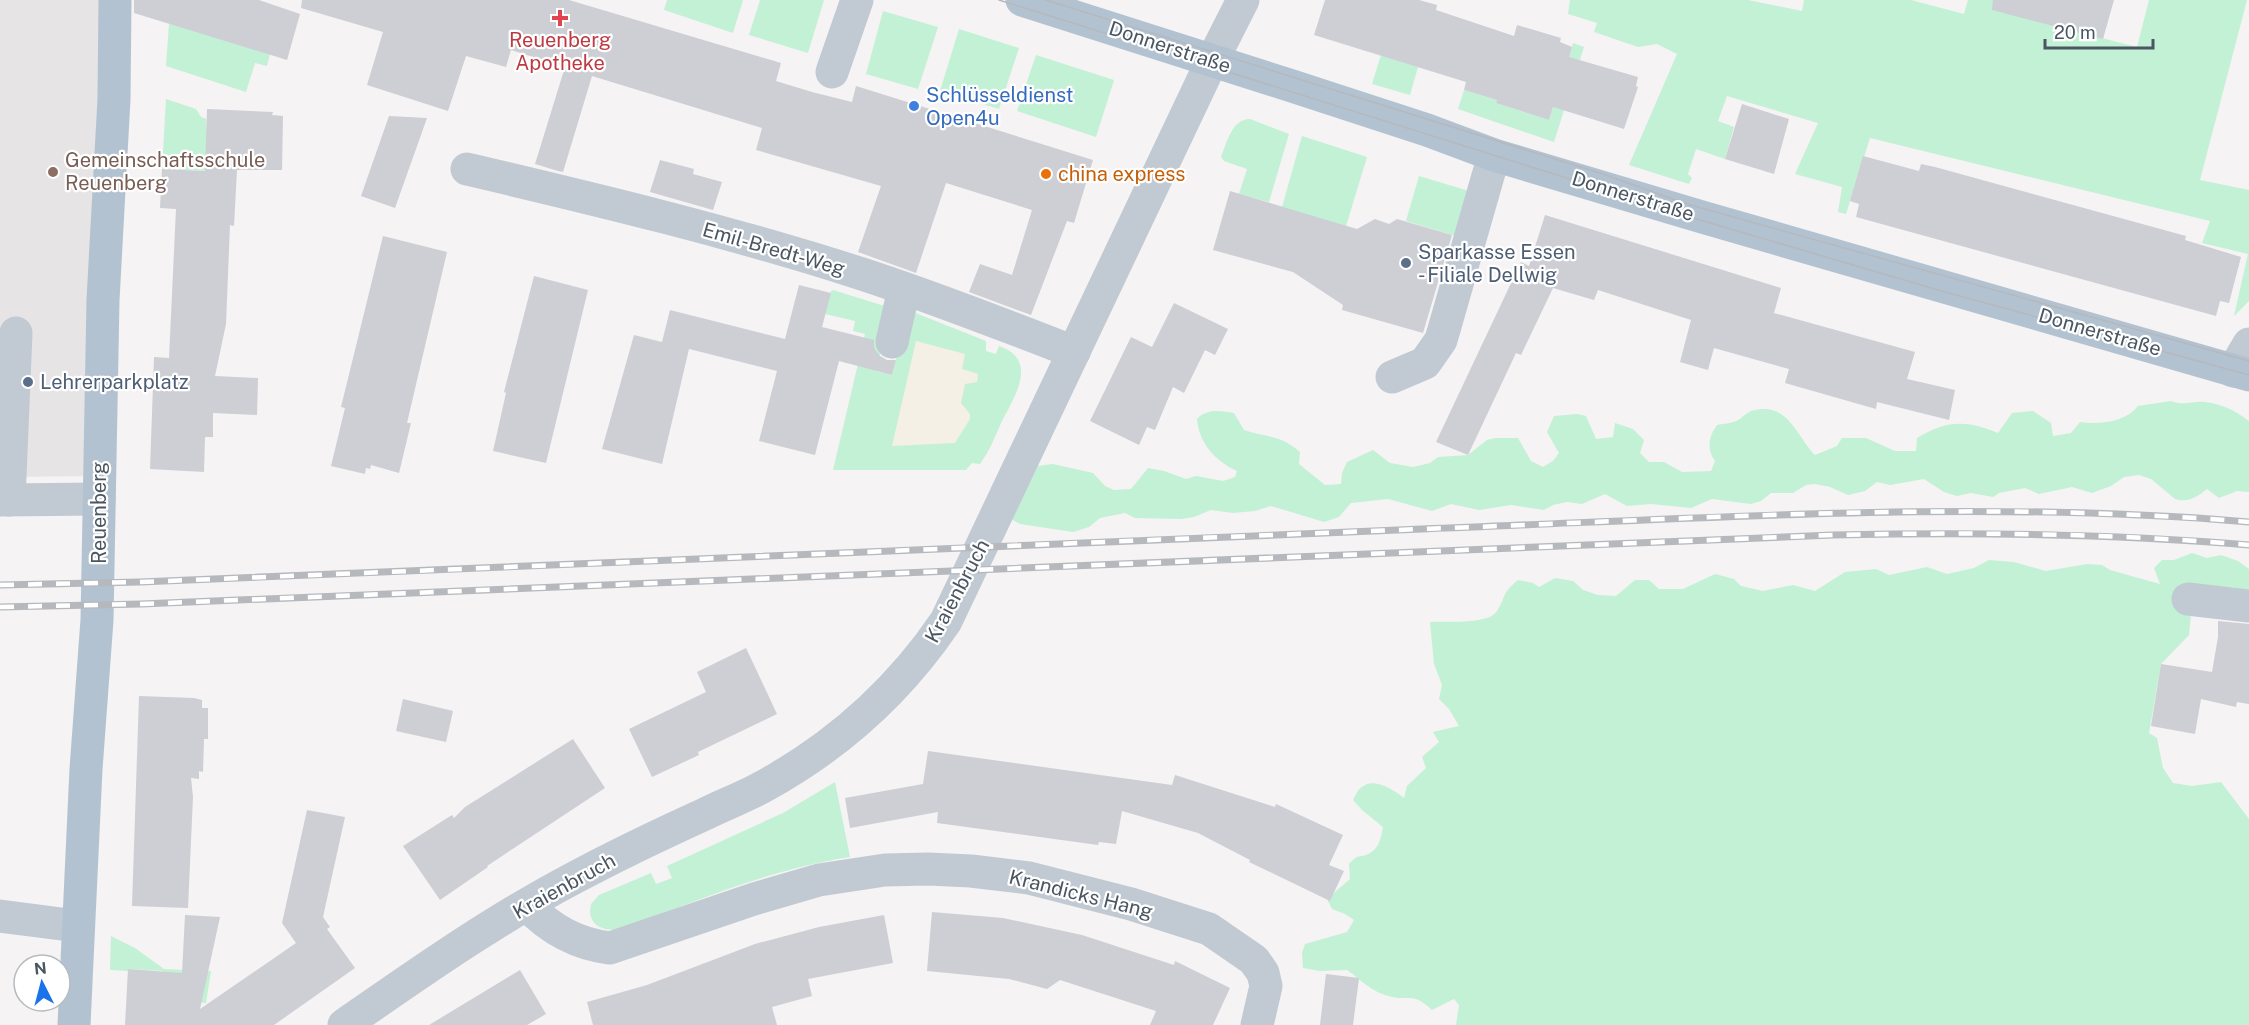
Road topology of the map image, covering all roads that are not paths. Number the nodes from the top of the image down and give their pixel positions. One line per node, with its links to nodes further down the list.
1 (115, 0): 15 (main road, Reuenberg)
2 (857, 0): 6 (street)
3 (1022, 0): 5 (main road, Donnerstraße)
4 (1243, 0): 5 (street, Kraienbruch)
5 (1212, 60): 7 (main road, Donnerstraße); 12 (street, Kraienbruch)
6 (832, 72)
7 (1494, 155): 13 (main road, Donnerstraße); 14 (street)
8 (467, 169): 9 (street, Emil-Bredt-Weg)
9 (904, 290): 11 (street); 12 (street, Emil-Bredt-Weg)
10 (16, 333): 16 (street)
11 (892, 342)
12 (1074, 352): 19 (street, Kraienbruch)
13 (2244, 363)
14 (1392, 377)
15 (99, 499): 16 (street); 21 (main road, Reuenberg)
16 (4, 500)
17 (2187, 599): 18 (street)
18 (2249, 606)
19 (527, 905): 23 (street, Kraienbruch); 24 (street, Krandicks Hang)
20 (0, 916): 21 (street)
21 (77, 926): 22 (main road, Reuenberg)
22 (74, 1025)
23 (344, 1025)
24 (1257, 1025)

